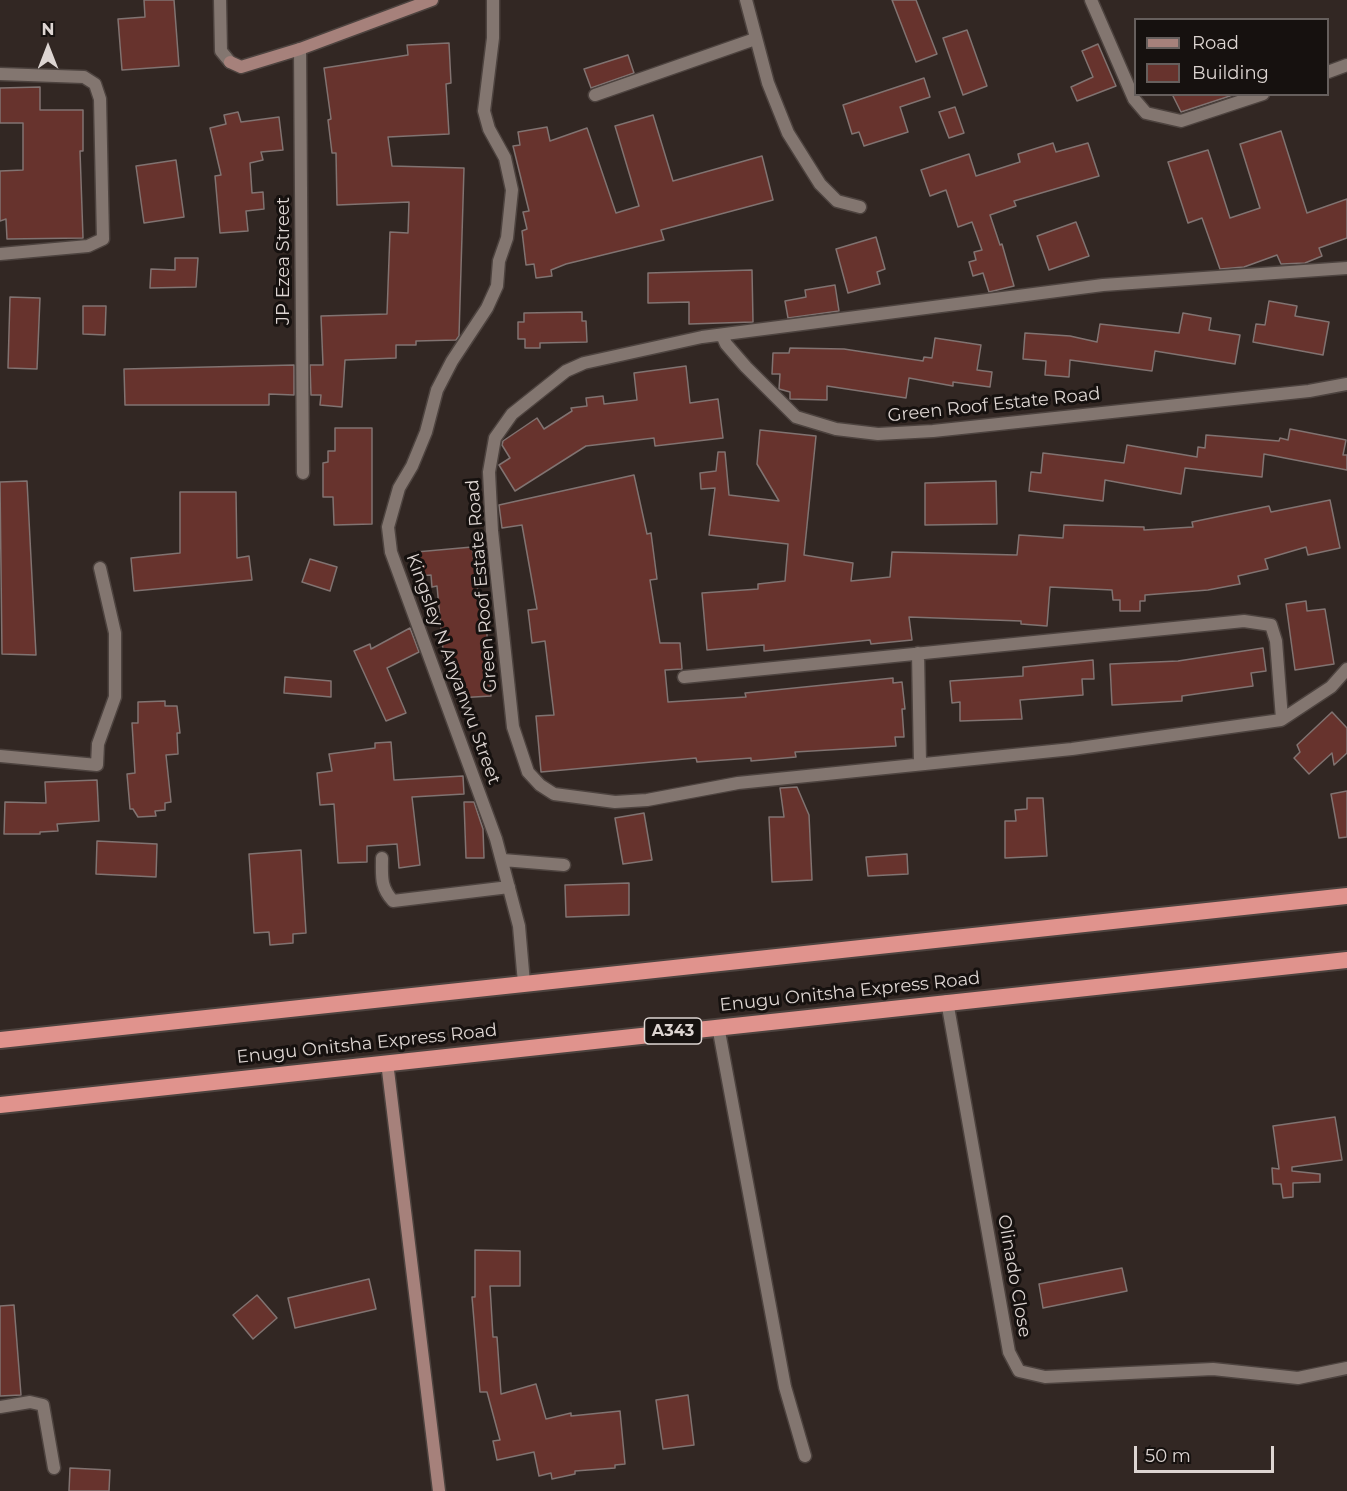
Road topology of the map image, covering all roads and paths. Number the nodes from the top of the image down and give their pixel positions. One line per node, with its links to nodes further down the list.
1 (220, 0): 8 (street)
2 (432, 0): 7 (main road)
3 (493, 0): 28 (street, Kingsley N Anyanwu Street)
4 (746, 0): 6 (street)
5 (1091, 0): 13 (street)
6 (755, 39): 12 (street); 14 (street)
7 (300, 49): 8 (main road); 19 (street, JP Ezea Street)
8 (230, 62)
9 (1347, 65): 10 (street)
10 (1329, 72)
11 (0, 74): 15 (street)
12 (595, 94)
13 (1257, 96)
14 (861, 207)
15 (0, 254)
16 (1347, 268): 17 (street)
17 (722, 335): 18 (street, Green Roof Estate Road); 26 (street, Green Roof Estate Road)
18 (1347, 384)
19 (303, 473)
20 (100, 568): 25 (street)
21 (918, 653): 23 (street); 24 (street); 26 (street)
22 (1347, 669): 24 (street)
23 (684, 677)
24 (1282, 719): 26 (street, Green Roof Estate Road)
25 (0, 756)
26 (920, 763)
27 (382, 858): 30 (street)
28 (503, 860): 29 (street); 30 (street, Kingsley N Anyanwu Street)
29 (564, 865)
30 (509, 887): 33 (street, Kingsley N Anyanwu Street)
31 (1347, 896): 33 (highway)
32 (1347, 960): 34 (highway, Enugu Onitsha Express Road / A343)
33 (524, 983): 36 (highway)
34 (947, 1001): 35 (highway, Enugu Onitsha Express Road / A343); 39 (street, Olinado Close)
35 (718, 1026): 37 (highway, Enugu Onitsha Express Road / A343); 41 (street)
36 (0, 1040)
37 (387, 1062): 38 (highway, Enugu Onitsha Express Road / A343); 43 (main road)
38 (0, 1104)
39 (1347, 1368)
40 (0, 1407): 42 (street)
41 (805, 1455)
42 (54, 1468)
43 (439, 1491)

